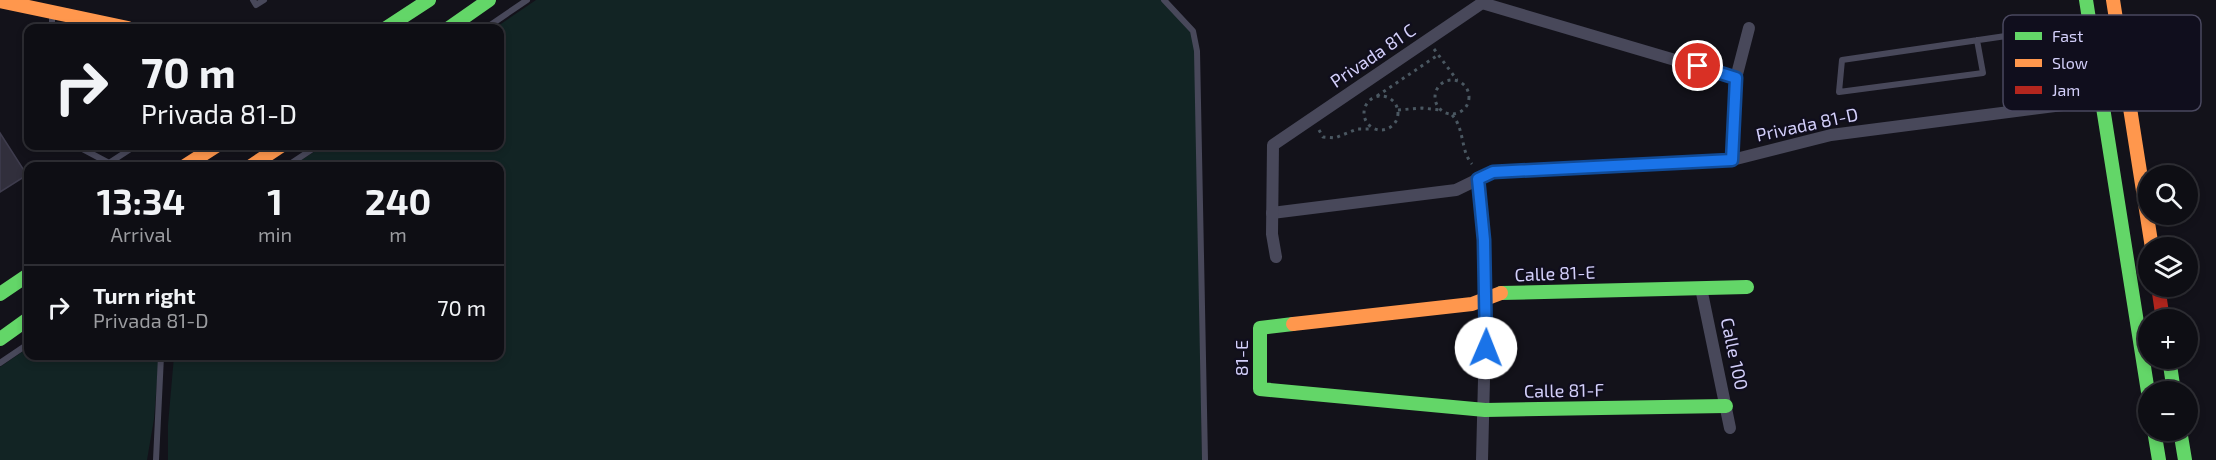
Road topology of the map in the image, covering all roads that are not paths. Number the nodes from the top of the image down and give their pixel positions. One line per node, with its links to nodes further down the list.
1 (253, 0): 2 (lane)
2 (264, 0)
3 (429, 0): 15 (main road)
4 (489, 0): 16 (main road)
5 (527, 0): 17 (lane)
6 (1164, 0): 61 (lane)
7 (2086, 0): 11 (main road)
8 (2113, 0): 12 (main road)
9 (0, 1): 10 (main road)
10 (52, 12): 13 (lane); 14 (main road)
11 (2088, 15)
12 (2115, 15)
13 (52, 24)
14 (109, 24)
15 (392, 24)
16 (454, 24)
17 (492, 24)
18 (1749, 28): 21 (street)
19 (2003, 36): 20 (lane)
20 (1977, 40): 20 (lane)
21 (1736, 78): 30 (street); 37 (street, Privada 81 C)
22 (2017, 111): 30 (street, Privada 81-D)
23 (2104, 111): 52 (main road)
24 (2130, 111): 38 (main road)
25 (84, 150): 31 (lane)
26 (130, 150): 32 (lane)
27 (210, 150): 33 (main road)
28 (275, 150): 34 (main road)
29 (311, 150): 35 (lane)
30 (1732, 160): 36 (street, Privada 81-D)
31 (105, 162)
32 (114, 162)
33 (191, 162)
34 (257, 162)
35 (292, 162)
36 (1478, 179): 37 (street, Privada 81-D); 44 (street)
37 (1272, 213): 39 (street)
38 (2150, 237)
39 (1276, 257)
40 (24, 278): 43 (main road)
41 (1747, 287): 42 (main road, Calle 81-E)
42 (1701, 288): 44 (main road, Calle 81-E); 55 (street, Calle 100)
43 (0, 294)
44 (1486, 299): 46 (main road, Calle 81-E); 56 (street)
45 (24, 323): 47 (main road)
46 (1260, 328): 54 (main road, 81-E)
47 (0, 339)
48 (24, 347): 50 (lane)
49 (161, 360): 60 (lane)
50 (0, 363)
51 (2158, 369): 52 (main road)
52 (2145, 374): 53 (main road)
53 (2146, 381)
54 (1260, 388): 56 (main road, Calle 81-F)
55 (1726, 406): 56 (main road, Calle 81-F); 57 (street, Calle 100)
56 (1485, 410): 62 (street)
57 (1730, 428)
58 (2156, 441): 63 (main road)
59 (2182, 441): 64 (main road)
60 (156, 460)
61 (1205, 460)
62 (1482, 460)
63 (2159, 460)
64 (2185, 460)

